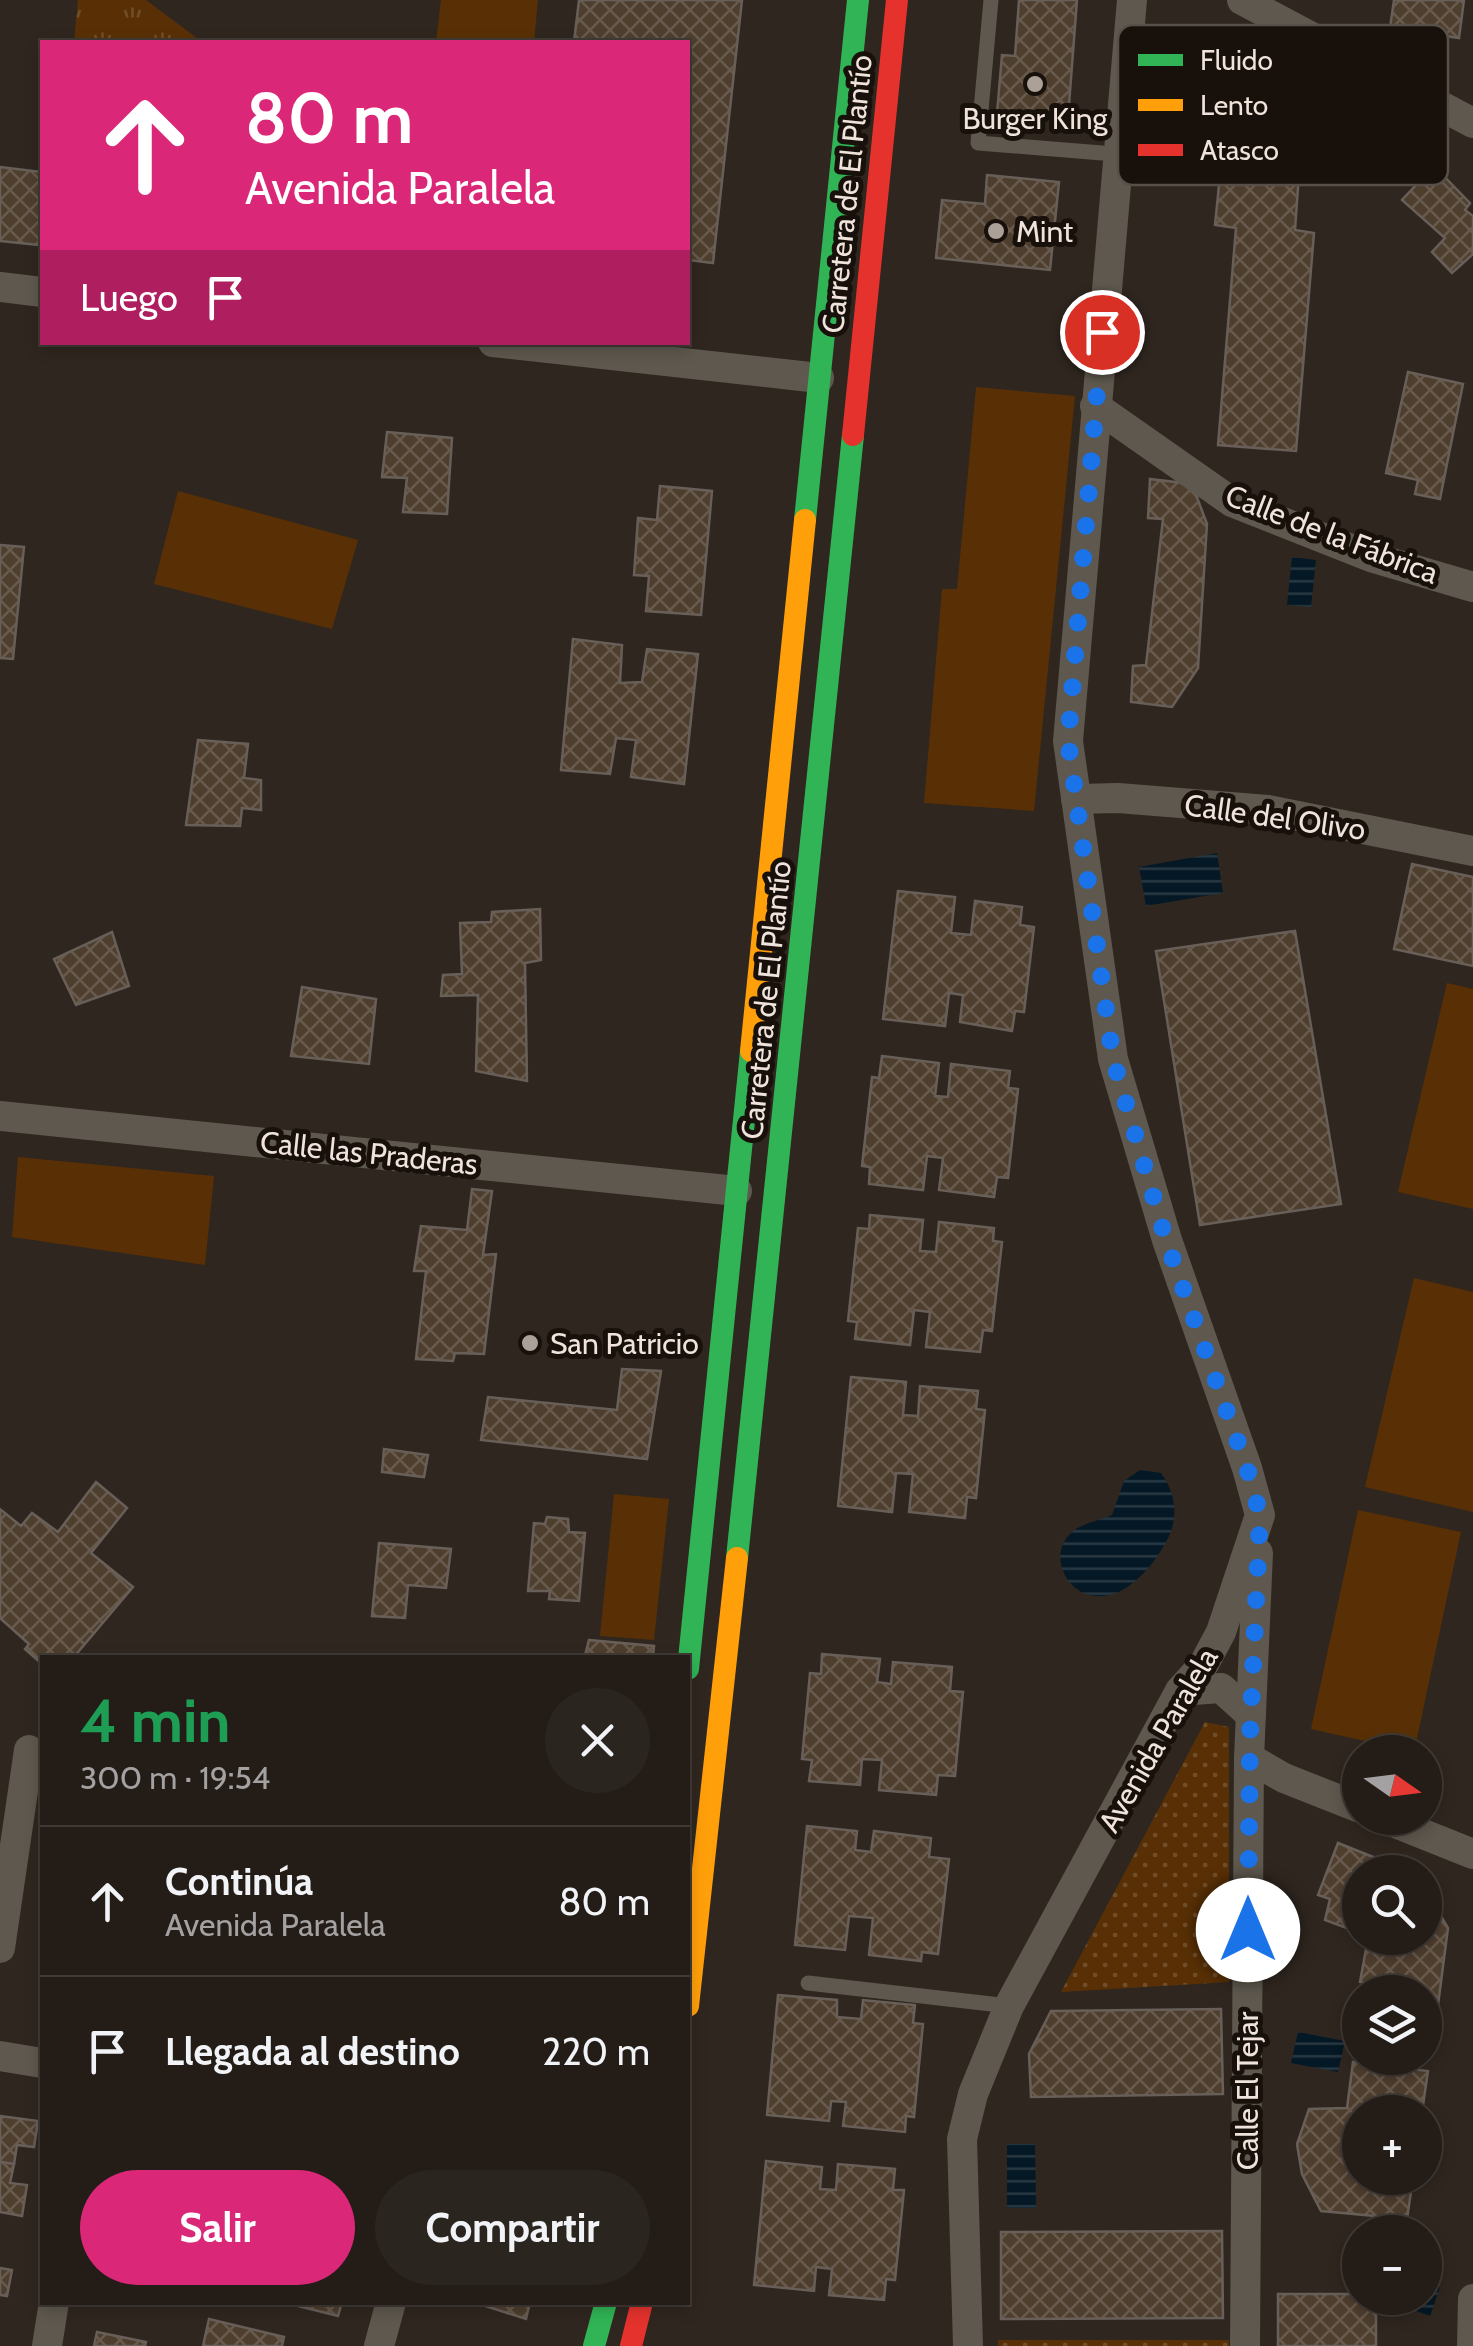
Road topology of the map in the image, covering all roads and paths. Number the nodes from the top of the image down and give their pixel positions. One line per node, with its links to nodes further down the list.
1 (858, 0): 15 (street, Carretera de El Plantío)
2 (897, 0): 33 (street, Carretera de El Plantío)
3 (991, 0): 10 (lane)
4 (1132, 0): 6 (street)
5 (1242, 0): 7 (street)
6 (1130, 25)
7 (1289, 25)
8 (1448, 109): 9 (street)
9 (1473, 122)
10 (1102, 153)
11 (1118, 154): 16 (street)
12 (0, 287): 13 (street)
13 (40, 292)
14 (520, 345): 15 (street)
15 (819, 378): 21 (street, Carretera de El Plantío)
16 (1095, 406): 17 (street, Calle de la Fábrica); 18 (street)
17 (1473, 587)
18 (1076, 799): 19 (street, Calle del Olivo); 22 (street)
19 (1473, 851)
20 (0, 1116): 21 (street, Calle las Praderas)
21 (737, 1191): 23 (street, Carretera de El Plantío)
22 (1260, 1515): 24 (street, Avenida Paralela); 25 (street, Calle El Tejar)
23 (689, 1655)
24 (1180, 1691): 25 (street); 34 (street, Avenida Paralela)
25 (1250, 1715): 27 (street, Calle El Tejar)
26 (29, 1750): 31 (street)
27 (1249, 1758): 28 (street); 47 (street, Calle El Tejar)
28 (1342, 1801)
29 (1426, 1835): 30 (street)
30 (1473, 1854)
31 (0, 1948)
32 (808, 1984): 34 (lane)
33 (690, 1988)
34 (1009, 2006): 46 (street, Avenida Paralela)
35 (0, 2056): 36 (street)
36 (40, 2063)
37 (1473, 2303): 48 (street)
38 (54, 2305): 42 (street)
39 (390, 2305): 43 (street)
40 (605, 2305): 44 (street)
41 (641, 2305): 45 (street)
42 (47, 2346)
43 (378, 2346)
44 (594, 2346)
45 (631, 2346)
46 (968, 2346)
47 (1245, 2346)
48 (1472, 2346)

